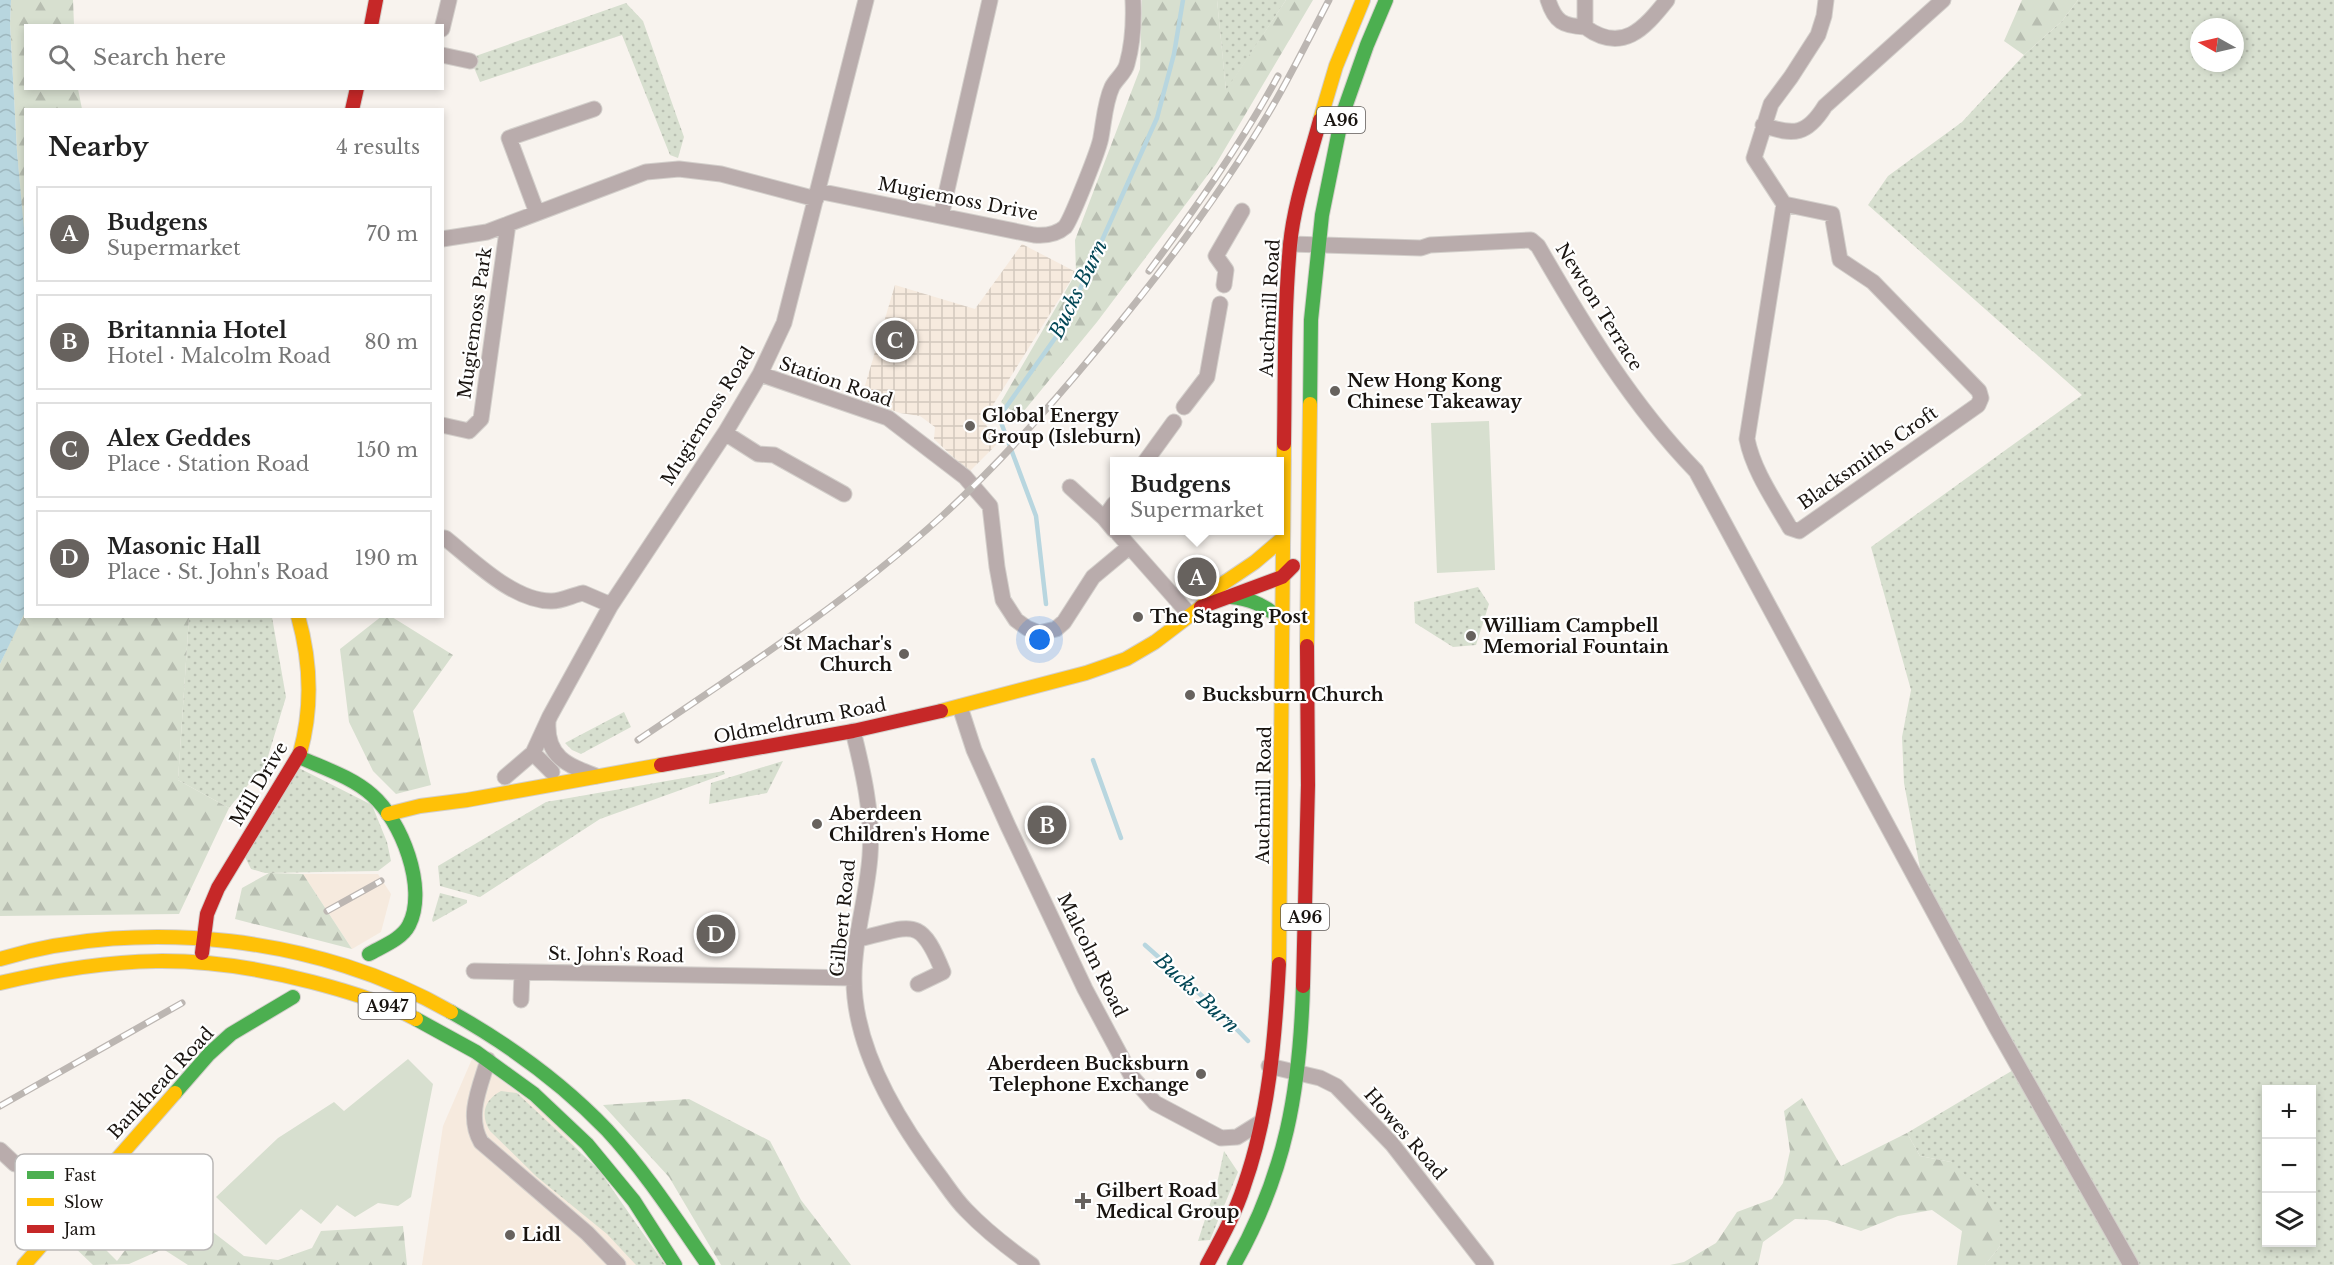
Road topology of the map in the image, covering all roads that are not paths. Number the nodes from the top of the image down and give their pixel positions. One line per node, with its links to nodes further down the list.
1 (376, 0): 13 (main road)
2 (449, 0): 14 (street)
3 (866, 0): 22 (street, Mugiemoss Road)
4 (990, 0): 26 (street)
5 (1133, 0): 26 (street, Mugiemoss Drive)
6 (1363, 0): 29 (main road, Auchmill Road / A96)
7 (1386, 0): 30 (main road, A96)
8 (1548, 0): 15 (street)
9 (1585, 0): 15 (street)
10 (1666, 0): 15 (street)
11 (1826, 0): 21 (street)
12 (1943, 0): 21 (street)
13 (371, 24)
14 (443, 24)
15 (1585, 27)
16 (444, 55): 17 (street)
17 (471, 62)
18 (357, 90): 19 (main road)
19 (352, 108)
20 (594, 109): 25 (street)
21 (1763, 125): 23 (street)
22 (817, 195): 25 (street, Mugiemoss Drive); 26 (street, Mugiemoss Drive); 33 (street, Mugiemoss Road)
23 (1784, 204): 23 (street, Blacksmiths Croft)
24 (1242, 211): 31 (street)
25 (537, 213): 27 (street, Mugiemoss Drive)
26 (941, 216)
27 (508, 224): 28 (street, Mugiemoss Drive); 36 (street, Mugiemoss Park)
28 (444, 239)
29 (1290, 243): 30 (street, Newton Terrace); 39 (main road, Auchmill Road / A96)
30 (1319, 246): 50 (main road, A96); 94 (street, Newton Terrace)
31 (1224, 285)
32 (1220, 303): 34 (street)
33 (760, 374): 37 (street, Mugiemoss Road); 49 (street, Station Road)
34 (1184, 407)
35 (1173, 422): 38 (street)
36 (444, 425)
37 (724, 433): 41 (street); 53 (street, Mugiemoss Road)
38 (1148, 457)
39 (1283, 457)
40 (1070, 487): 43 (street)
41 (844, 494)
42 (1110, 510): 43 (street)
43 (1104, 518): 44 (street)
44 (1110, 525)
45 (1119, 535): 49 (street)
46 (1282, 535): 48 (main road, Auchmill Road / A96)
47 (444, 538): 53 (street)
48 (1282, 539): 51 (main road, Auchmill Road / A96); 54 (main road, Oldmeldrum Road)
49 (1129, 547): 54 (street)
50 (1307, 550): 51 (main road, Oldmeldrum Road); 80 (main road, A96)
51 (1282, 577): 52 (main road, Oldmeldrum Road); 56 (main road, Auchmill Road / A96)
52 (1232, 597): 54 (main road, Oldmeldrum Road); 56 (main road)
53 (611, 605): 58 (street, Mugiemoss Road)
54 (1195, 611): 57 (main road, Oldmeldrum Road)
55 (299, 618): 61 (main road, Mill Drive)
56 (1282, 621): 79 (main road, Auchmill Road / A96)
57 (960, 707): 59 (main road, Oldmeldrum Road); 81 (street, Malcolm Road)
58 (548, 722): 60 (street, Mugiemoss Road); 63 (street)
59 (853, 731): 63 (main road, Oldmeldrum Road); 67 (street, Gilbert Road)
60 (533, 753): 62 (street); 64 (street, Mugiemoss Road)
61 (299, 757): 65 (main road); 66 (main road, Mill Drive)
62 (552, 772)
63 (596, 776): 65 (main road, Oldmeldrum Road)
64 (505, 777)
65 (388, 814): 68 (main road)
66 (204, 938): 69 (main road, A947); 70 (main road, Mill Drive); 89 (main road, A947)
67 (858, 939): 73 (street, Gilbert Road); 75 (street)
68 (369, 954)
69 (0, 959)
70 (201, 961): 74 (main road, A947); 78 (main road, A947)
71 (474, 971): 72 (street, St. John's Road)
72 (522, 973): 73 (street, St. John's Road); 77 (street)
73 (854, 978): 90 (street, Gilbert Road)
74 (0, 983)
75 (918, 984)
76 (293, 997): 83 (main road, Bankhead Road)
77 (521, 1000)
78 (488, 1060): 87 (street); 88 (main road, A947)
79 (1269, 1066): 80 (street, Howes Road); 81 (main road, Auchmill Road / A96)
80 (1298, 1074): 92 (main road, A96); 93 (street, Howes Road)
81 (1261, 1122): 91 (main road, Auchmill Road / A96)
82 (0, 1150): 84 (street)
83 (121, 1154)
84 (15, 1164)
85 (37, 1250): 86 (main road, Bankhead Road)
86 (24, 1265)
87 (618, 1265)
88 (675, 1265)
89 (708, 1265)
90 (1032, 1265)
91 (1207, 1265)
92 (1234, 1265)
93 (1486, 1265)
94 (2131, 1265)

